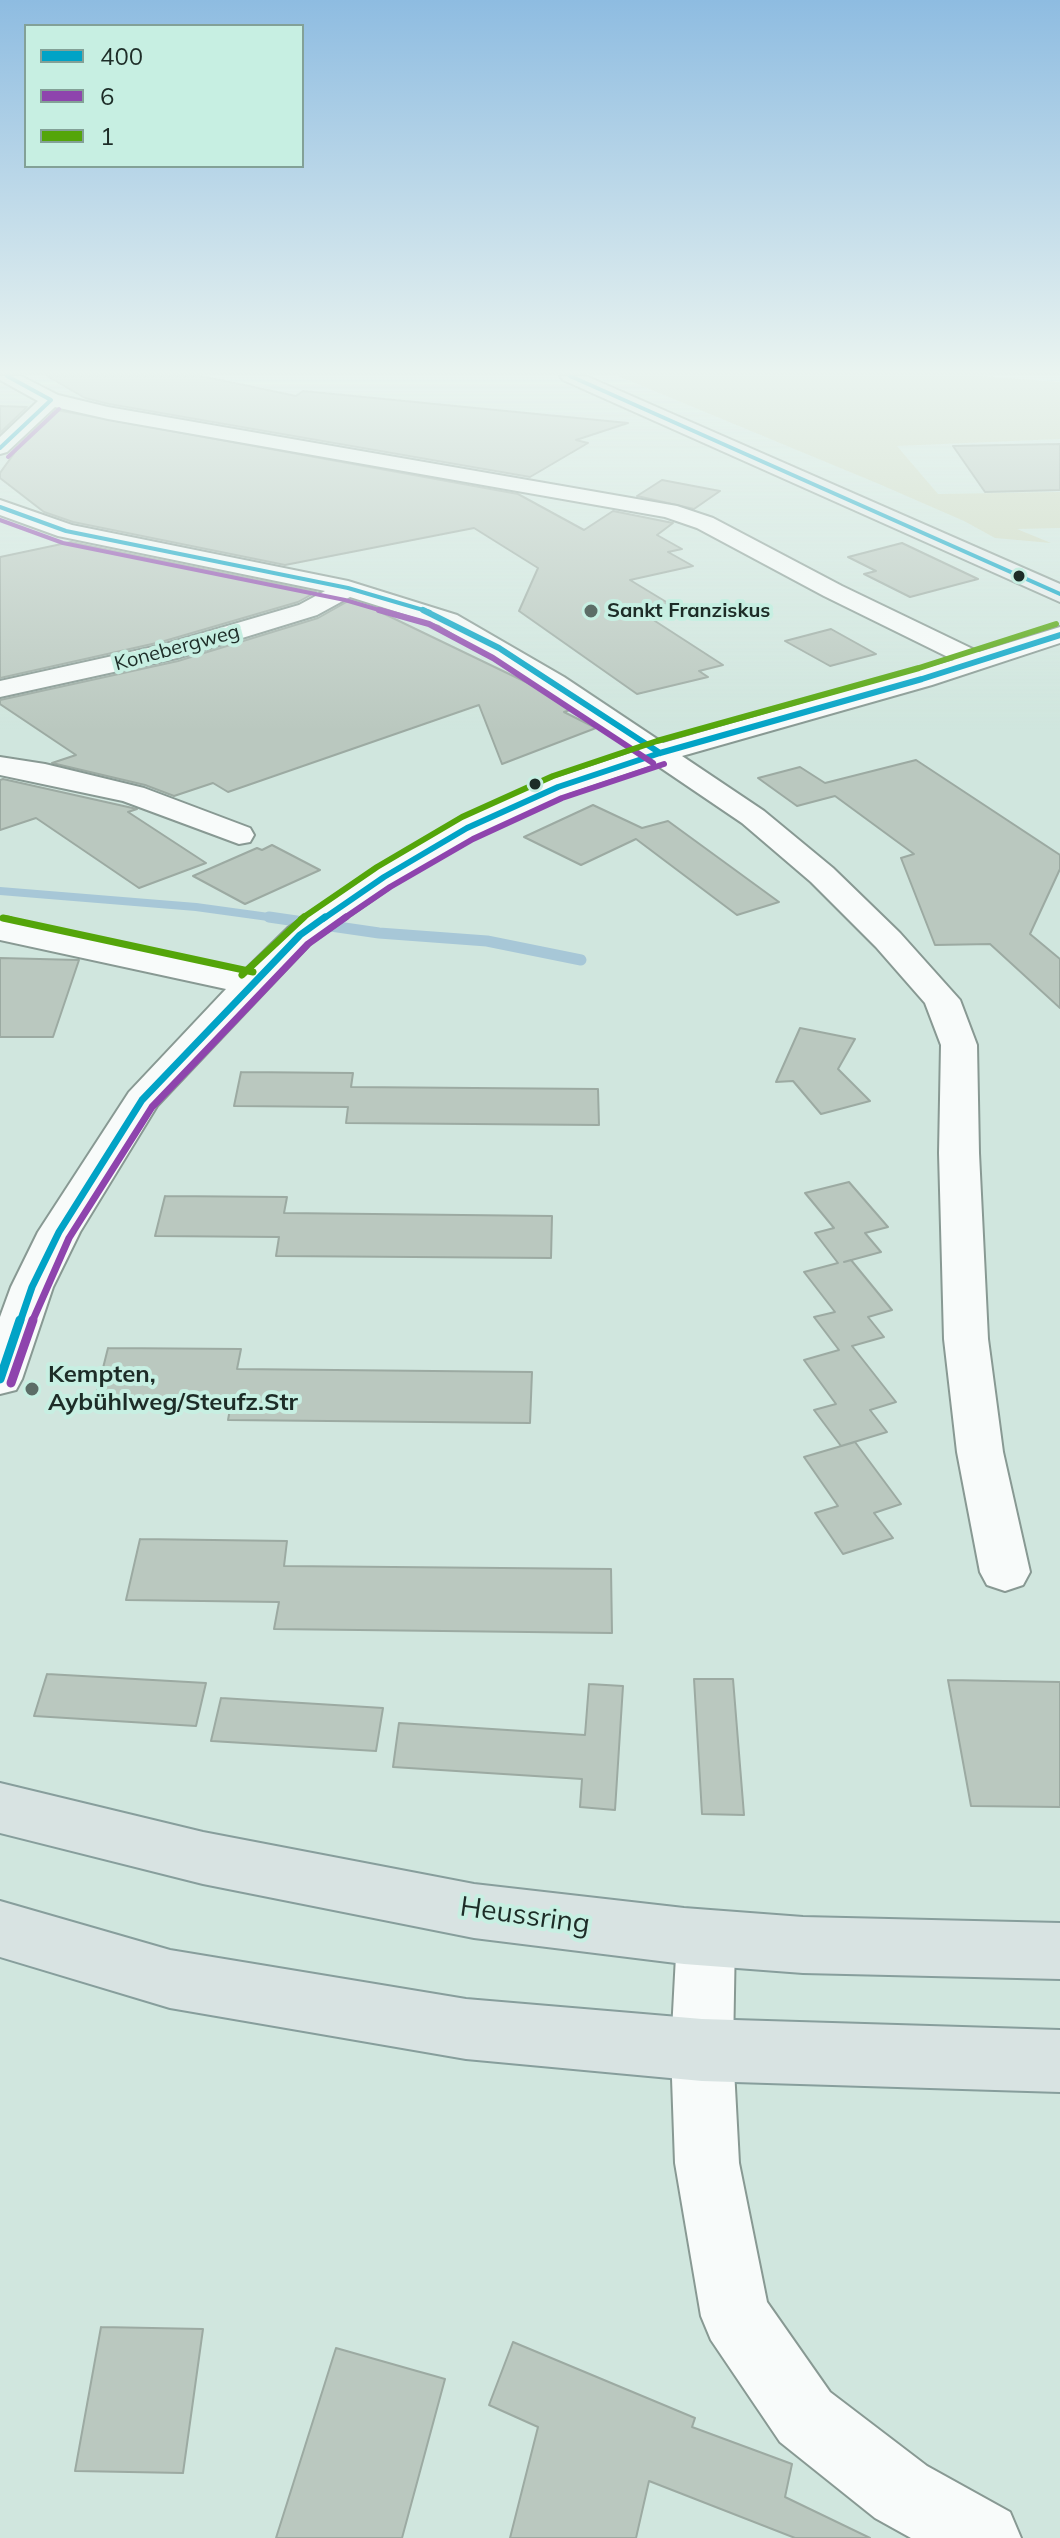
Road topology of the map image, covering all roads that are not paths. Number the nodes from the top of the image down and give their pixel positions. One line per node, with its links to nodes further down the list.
1 (574, 494): 9 (street)
2 (839, 494): 4 (main road)
3 (1, 509): 6 (street)
4 (1024, 576): 5 (main road); 7 (main road)
5 (1060, 583)
6 (348, 588): 10 (street, Konebergweg); 11 (street)
7 (1060, 594)
8 (1060, 635): 9 (street)
9 (978, 662): 11 (street)
10 (0, 689)
11 (660, 753): 15 (street); 17 (street)
12 (0, 766): 13 (street)
13 (239, 835)
14 (0, 930): 15 (street)
15 (250, 984): 16 (street)
16 (0, 1379)
17 (1005, 1572)
18 (0, 1808): 20 (main road, Heussring)
19 (0, 1929): 22 (main road)
20 (706, 1937): 21 (main road, Heussring); 22 (street)
21 (1060, 1951)
22 (702, 2050): 23 (main road); 24 (street)
23 (1060, 2061)
24 (984, 2538)

